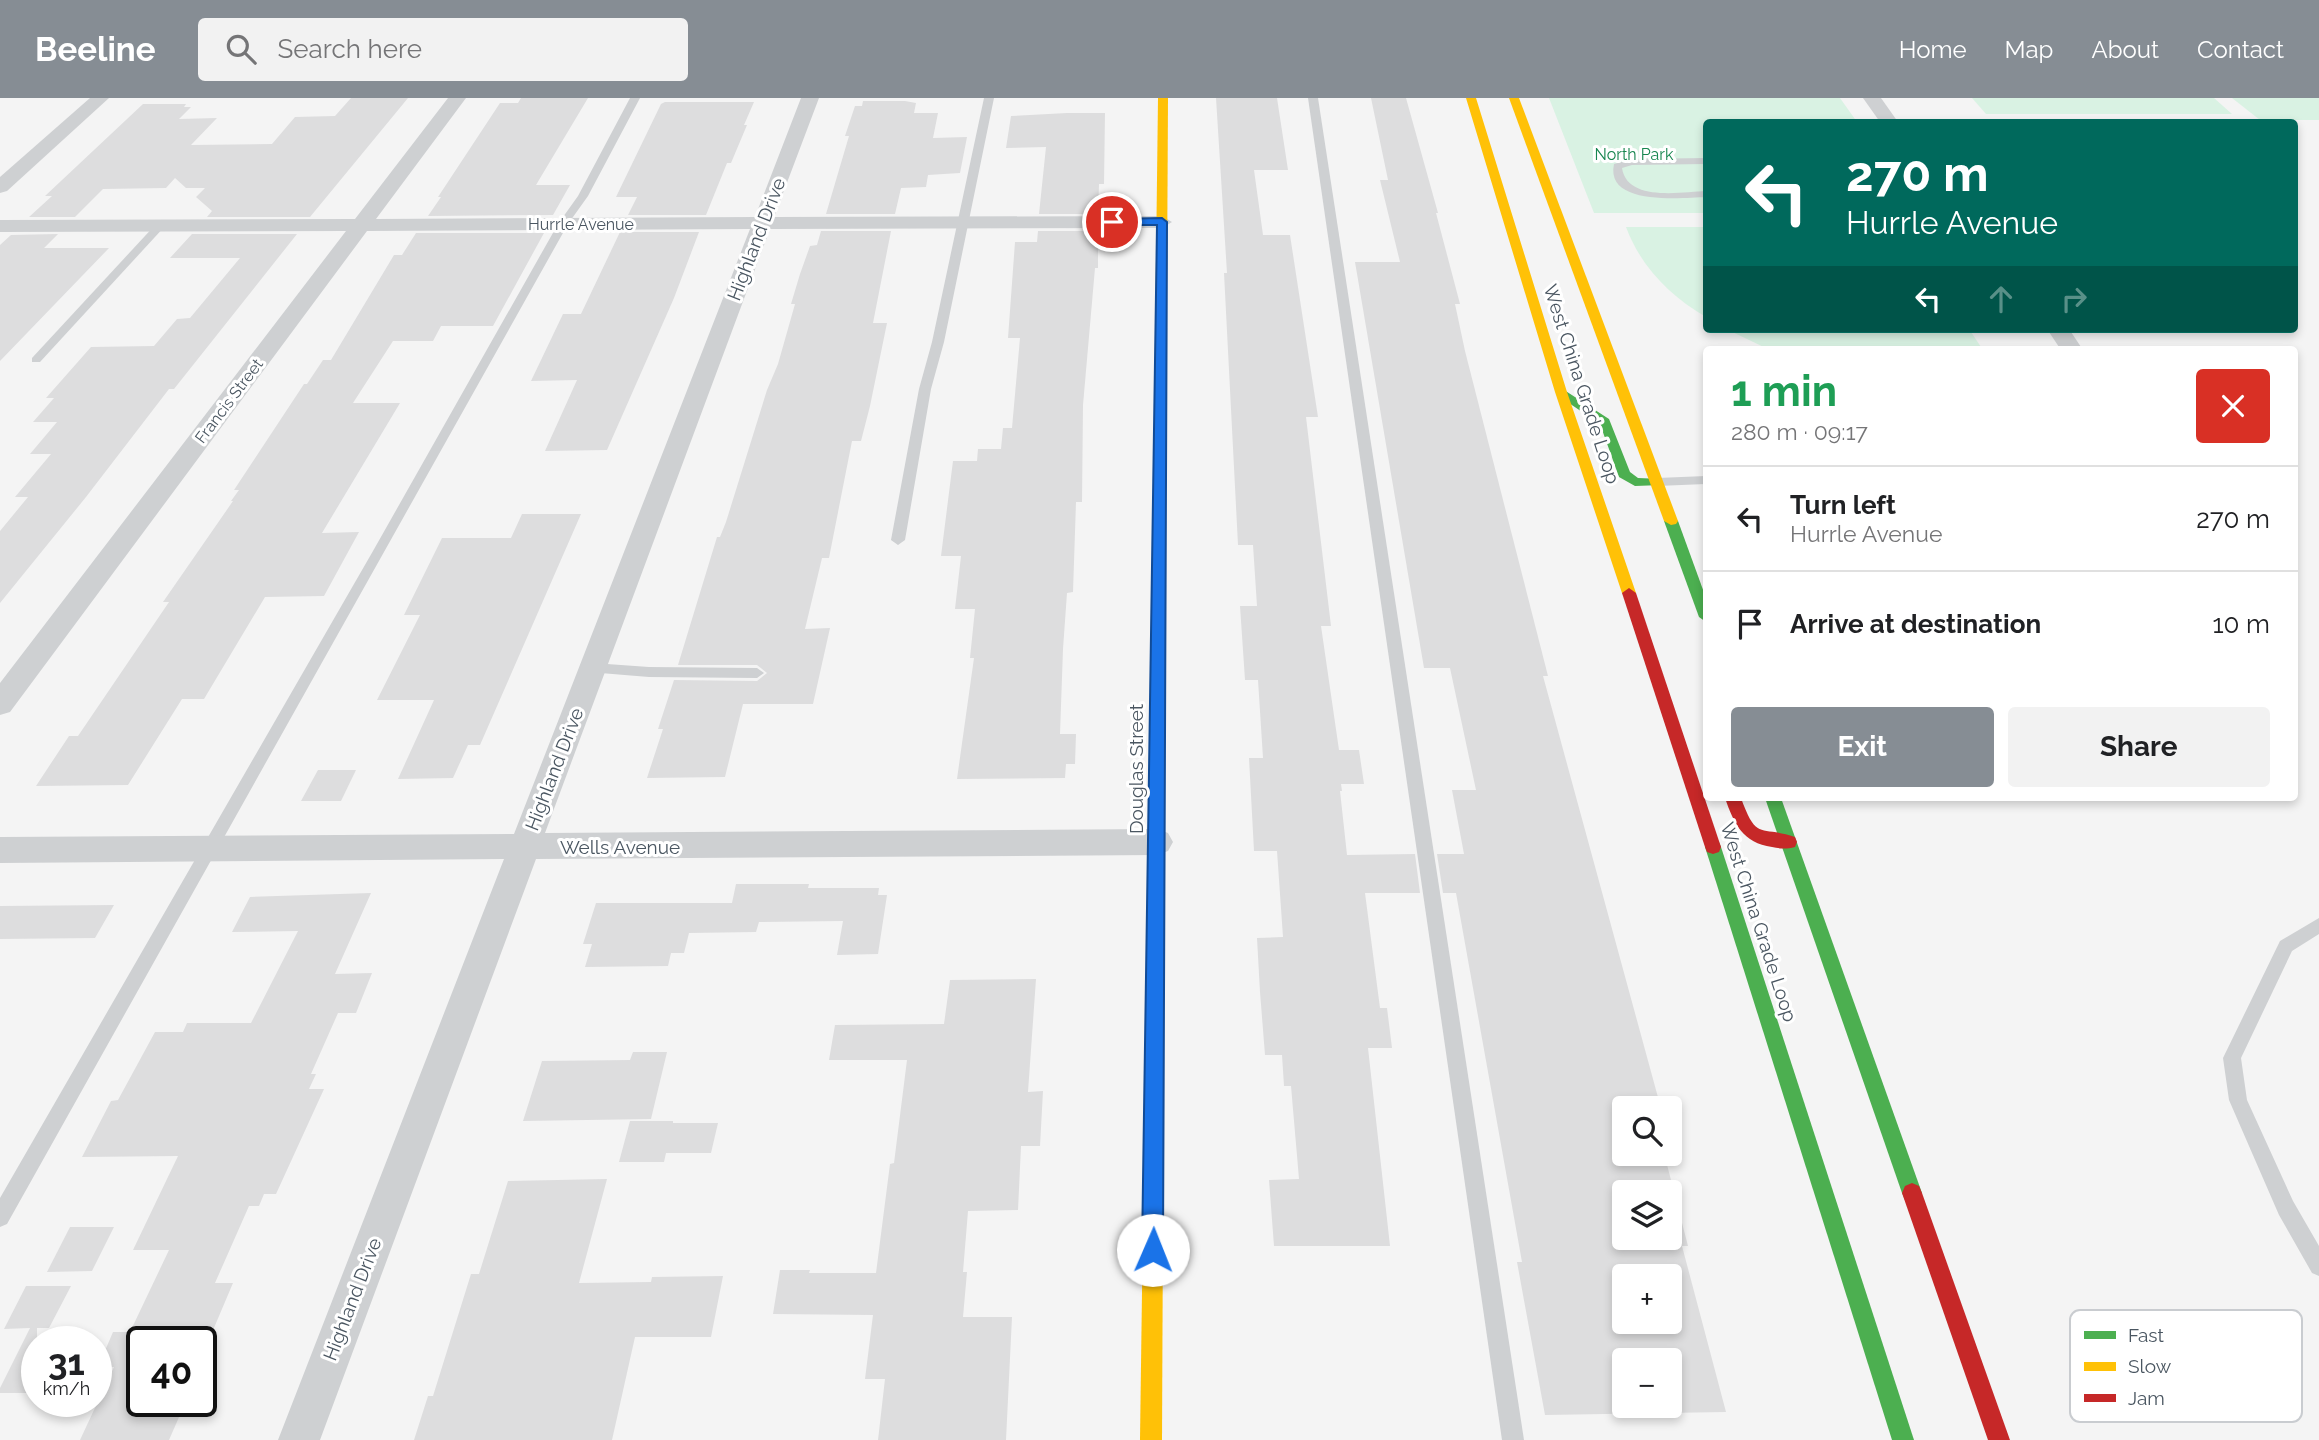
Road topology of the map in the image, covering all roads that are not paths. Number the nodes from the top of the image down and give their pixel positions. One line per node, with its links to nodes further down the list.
1 (100, 98): 13 (street)
2 (457, 98): 20 (street, Francis Street)
3 (635, 98): 18 (lane)
4 (810, 98): 17 (street, Highland Drive)
5 (989, 98): 15 (lane)
6 (1163, 98): 16 (main road, Douglas Street)
7 (1313, 98): 45 (lane)
8 (1471, 98): 23 (main road, West China Grade Loop)
9 (1514, 98): 25 (main road, West China Grade Loop)
10 (1872, 98): 11 (street)
11 (1887, 119)
12 (1703, 161): 14 (lane)
13 (0, 187)
14 (1703, 194)
15 (964, 222): 16 (street, Hurrle Avenue); 17 (street, Hurrle Avenue); 26 (lane)
16 (1162, 222): 35 (main road, Douglas Street)
17 (762, 223): 18 (street, Hurrle Avenue); 28 (street, Highland Drive)
18 (563, 224): 20 (street, Hurrle Avenue); 38 (lane)
19 (161, 225): 20 (street, Hurrle Avenue); 21 (street, Hurrle Avenue); 22 (lane)
20 (363, 225): 30 (street, Francis Street)
21 (0, 226)
22 (36, 360)
23 (1561, 392): 25 (main road); 31 (main road, West China Grade Loop)
24 (1703, 480): 25 (lane)
25 (1657, 482): 27 (main road, West China Grade Loop)
26 (898, 540)
27 (1703, 609)
28 (593, 668): 29 (lane); 37 (street, Highland Drive)
29 (757, 673)
30 (0, 704)
31 (1671, 716): 32 (main road); 46 (main road, West China Grade Loop)
32 (1697, 739)
33 (1734, 801): 36 (main road)
34 (1774, 801): 36 (main road)
35 (1157, 842): 37 (street, Wells Avenue); 44 (main road, Douglas Street)
36 (1789, 842): 47 (main road)
37 (524, 847): 38 (street, Wells Avenue); 43 (street, Highland Drive)
38 (209, 849): 39 (street, Wells Avenue); 41 (lane)
39 (0, 850)
40 (2319, 925): 42 (lane)
41 (0, 1217)
42 (2319, 1266)
43 (299, 1440)
44 (1151, 1440)
45 (1513, 1440)
46 (1903, 1440)
47 (1998, 1440)

